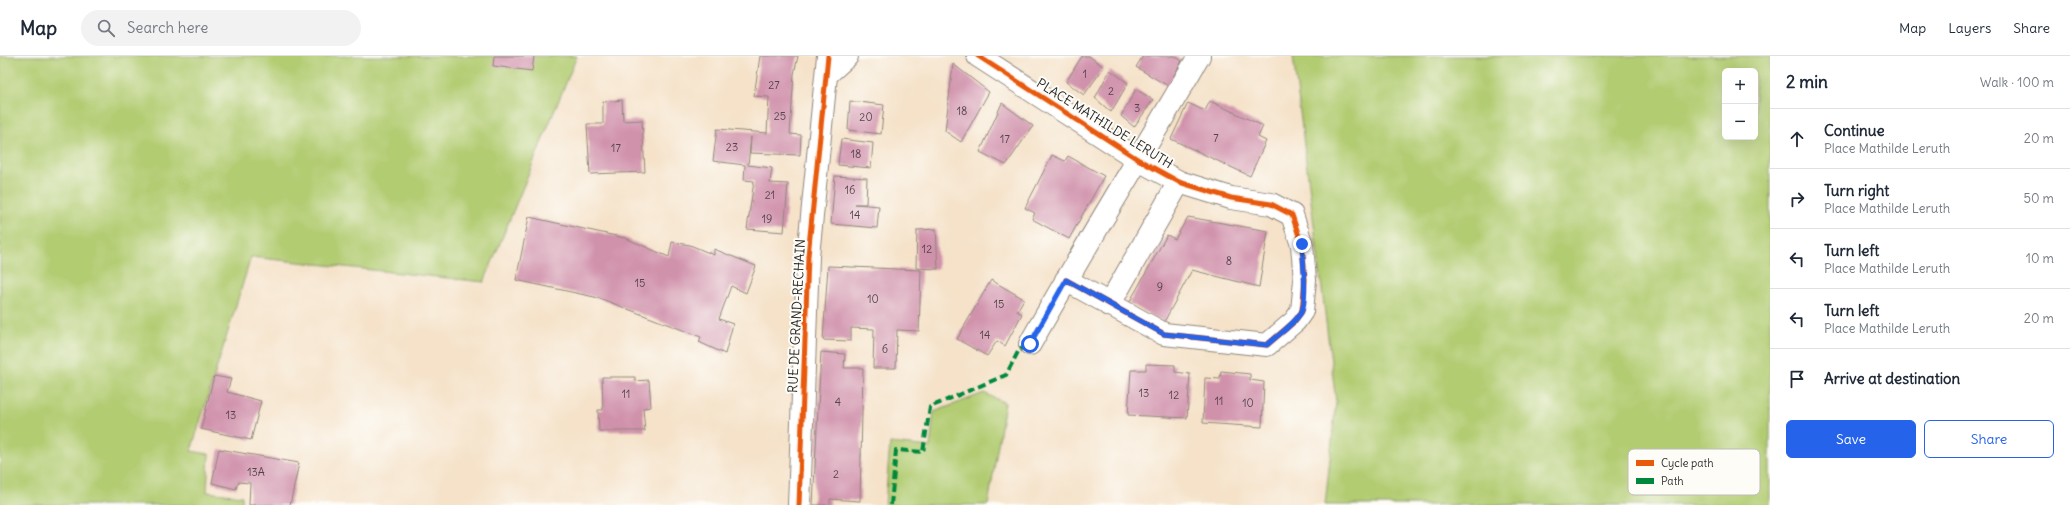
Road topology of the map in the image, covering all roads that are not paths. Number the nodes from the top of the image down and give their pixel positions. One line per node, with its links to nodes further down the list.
1 (847, 56): 4 (street, RUE DE GRAND-RECHAIN)
2 (978, 56): 5 (street, PLACE MATHILDE LERUTH)
3 (1198, 56): 5 (street, PLACE MATHILDE LERUTH)
4 (827, 65): 10 (street, RUE DE GRAND-RECHAIN)
5 (1139, 160): 6 (street, PLACE MATHILDE LERUTH); 7 (street, PLACE MATHILDE LERUTH)
6 (1180, 182): 8 (street, PLACE MATHILDE LERUTH); 8 (street, PLACE MATHILDE LERUTH)
7 (1066, 280): 8 (street, PLACE MATHILDE LERUTH); 9 (street, PLACE MATHILDE LERUTH)
8 (1109, 305)
9 (1030, 344)
10 (799, 505)

